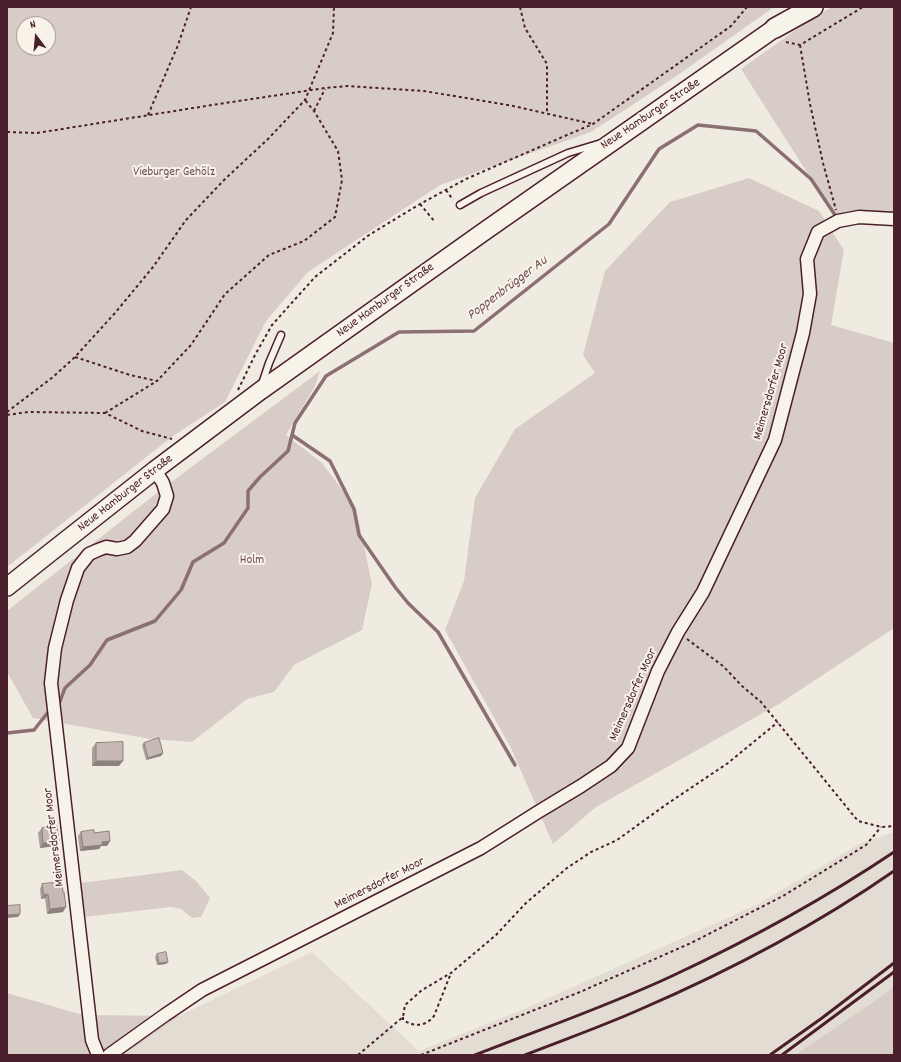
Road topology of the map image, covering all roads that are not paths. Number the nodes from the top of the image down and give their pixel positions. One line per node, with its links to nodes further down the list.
1 (800, 7): 3 (main road)
2 (813, 7): 3 (main road)
3 (780, 35): 4 (main road, Neue Hamburger Straße)
4 (615, 140): 5 (lane); 8 (main road, Neue Hamburger Straße)
5 (460, 206)
6 (894, 219): 12 (street, Meimersdorfer Moor)
7 (281, 335): 8 (lane)
8 (260, 391): 9 (main road, Neue Hamburger Straße)
9 (155, 470): 10 (main road, Neue Hamburger Straße); 11 (street, Meimersdorfer Moor)
10 (7, 588)
11 (98, 1055)
12 (109, 1055)

